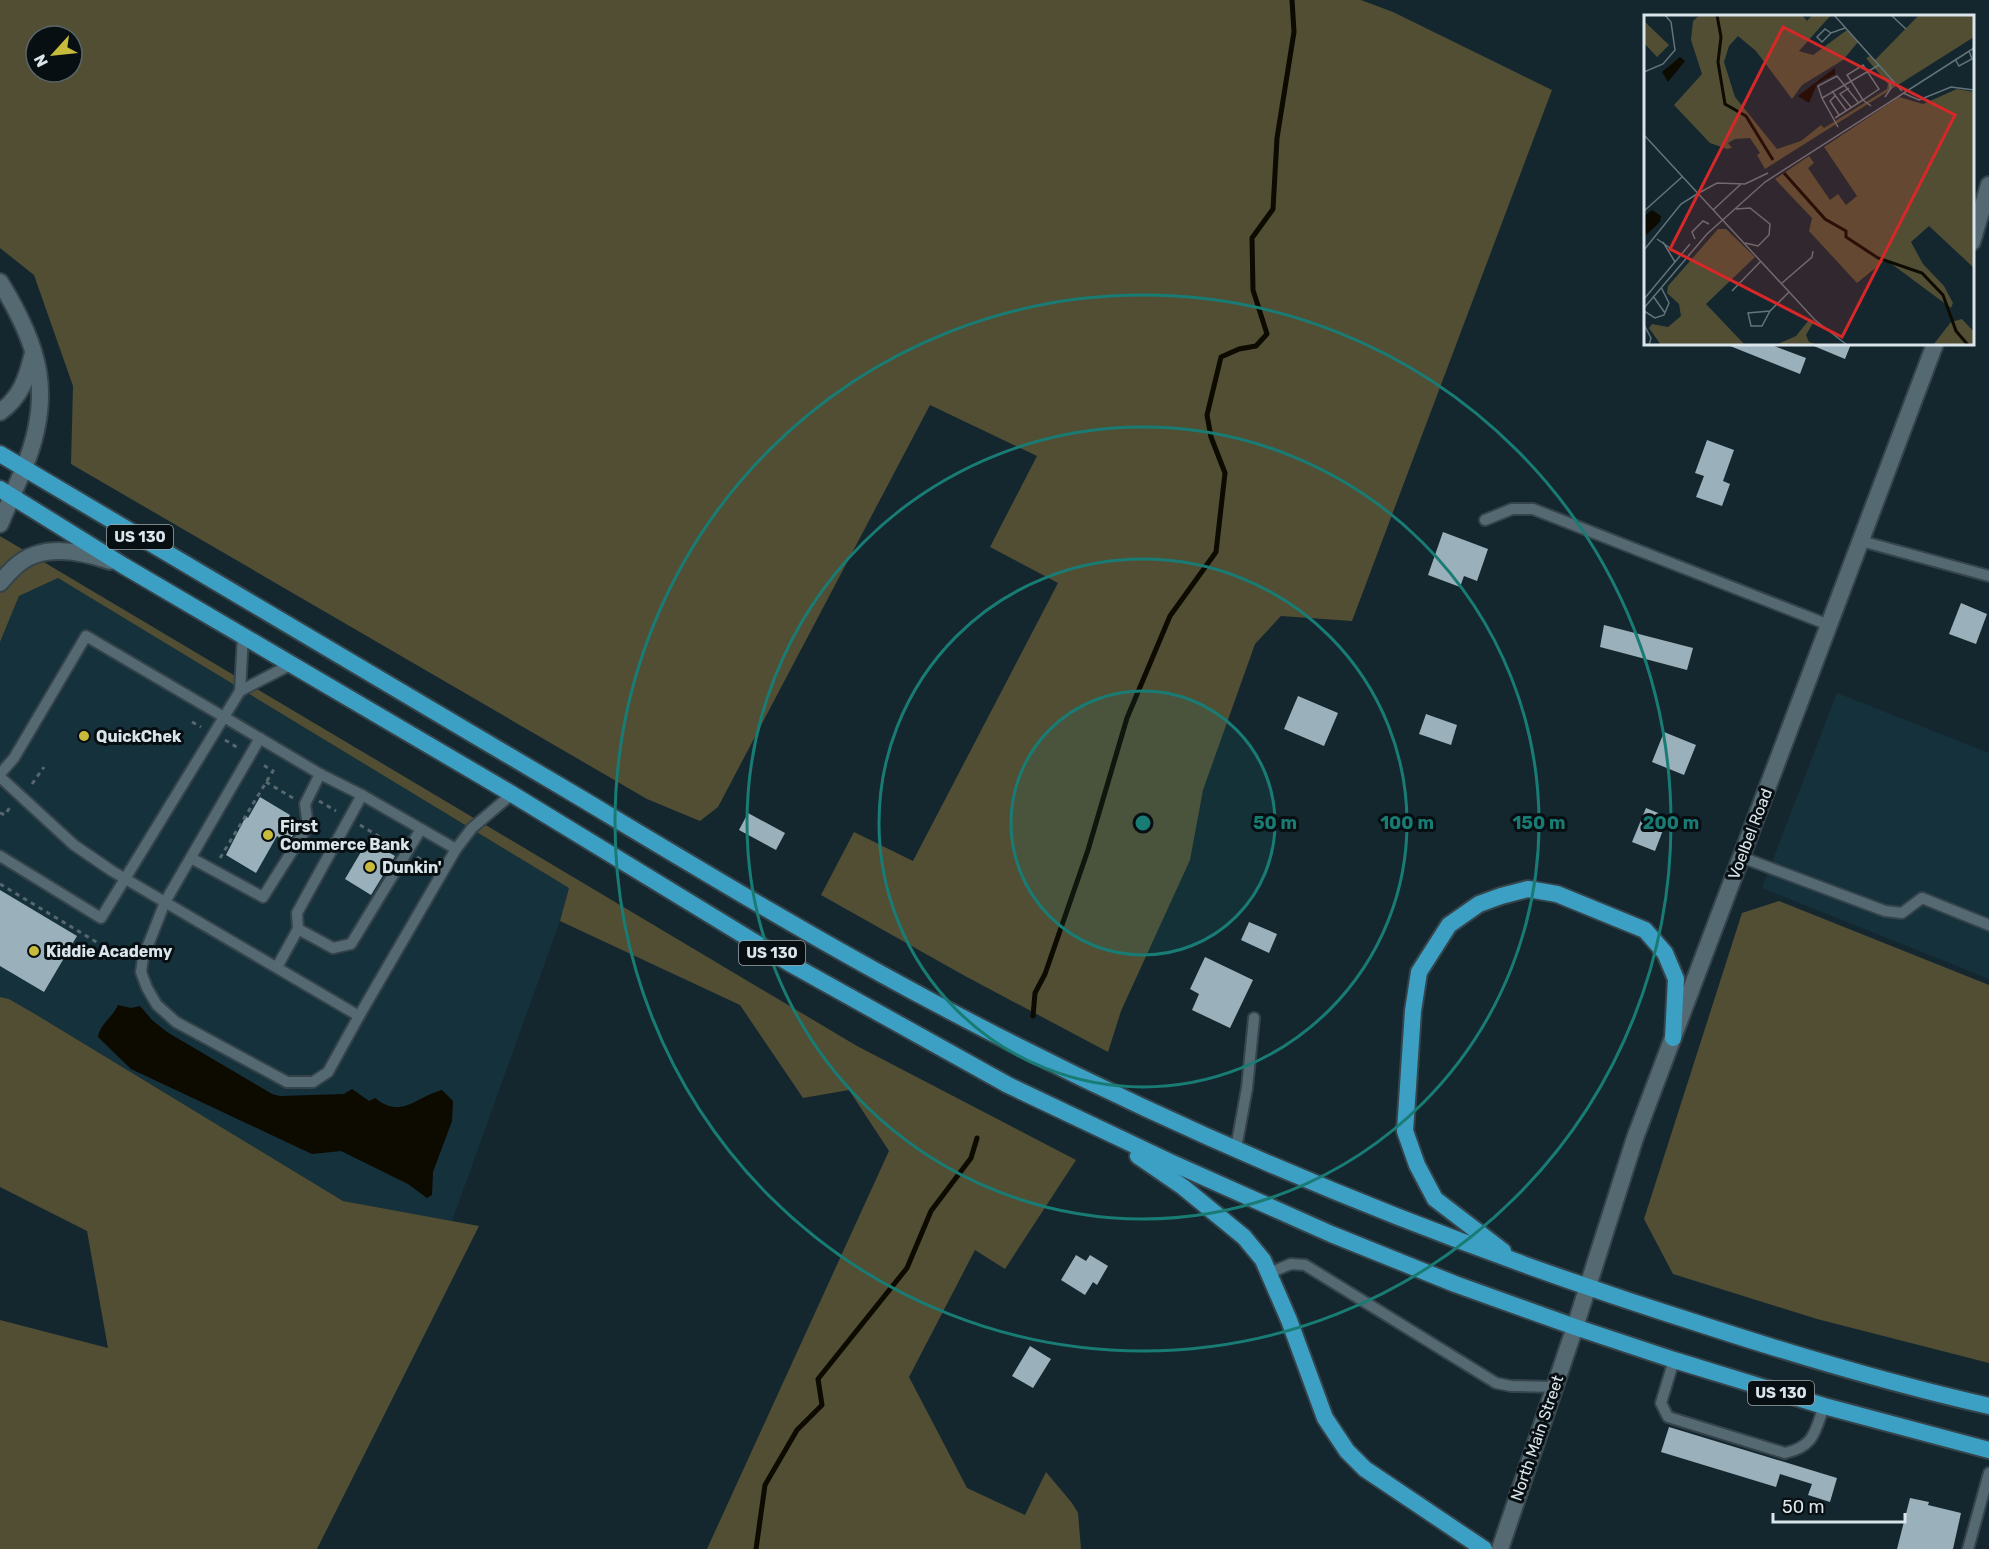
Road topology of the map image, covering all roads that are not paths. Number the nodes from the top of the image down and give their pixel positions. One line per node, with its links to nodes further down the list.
1 (1989, 185): 2 (street)
2 (1974, 235)
3 (0, 282): 5 (street)
4 (1935, 345): 12 (street, Voelbel Road)
5 (34, 350): 6 (street); 8 (street)
6 (0, 412)
7 (0, 454): 8 (highway, US 130)
8 (24, 468): 9 (street); 40 (highway, US 130)
9 (5, 492): 11 (street); 13 (highway, US 130)
10 (1485, 520): 16 (lane)
11 (0, 524)
12 (1861, 541): 14 (lane); 16 (street, Voelbel Road)
13 (124, 566): 15 (street); 17 (highway, US 130)
14 (1989, 576)
15 (0, 583)
16 (1829, 625): 29 (street, Voelbel Road)
17 (243, 635): 18 (highway, US 130); 19 (lane)
18 (292, 664): 19 (lane); 24 (highway, US 130)
19 (240, 691): 20 (lane)
20 (224, 717): 21 (lane); 23 (lane); 31 (lane)
21 (260, 738): 22 (lane); 30 (lane)
22 (320, 774): 25 (lane); 30 (lane)
23 (0, 776): 31 (lane)
24 (512, 794): 27 (lane); 39 (highway, US 130)
25 (362, 795): 26 (lane); 34 (lane)
26 (421, 829): 27 (lane); 34 (lane)
27 (456, 849): 36 (lane)
28 (0, 856): 31 (lane)
29 (1741, 857): 33 (lane); 38 (street, Voelbel Road)
30 (191, 858): 32 (lane)
31 (125, 879): 32 (lane)
32 (165, 902): 35 (lane); 36 (lane)
33 (1989, 925)
34 (298, 929): 35 (lane)
35 (277, 967): 36 (lane)
36 (359, 1017)
37 (1254, 1018): 40 (lane)
38 (1673, 1038): 41 (highway); 43 (street, Voelbel Road)
39 (1093, 1126): 42 (highway); 44 (highway, US 130)
40 (1236, 1148): 41 (highway, US 130)
41 (1516, 1261): 43 (highway, US 130)
42 (1269, 1273): 46 (lane); 51 (highway)
43 (1587, 1288): 44 (street, Voelbel Road); 48 (highway, US 130)
44 (1575, 1327): 45 (highway, US 130); 46 (street, North Main Street)
45 (1674, 1360): 47 (highway, US 130); 47 (lane)
46 (1555, 1387): 52 (street, North Main Street)
47 (1824, 1406): 49 (highway, US 130)
48 (1989, 1406)
49 (1989, 1450)
50 (1989, 1473): 53 (lane)
51 (1484, 1549)
52 (1500, 1549)
53 (1968, 1549)

